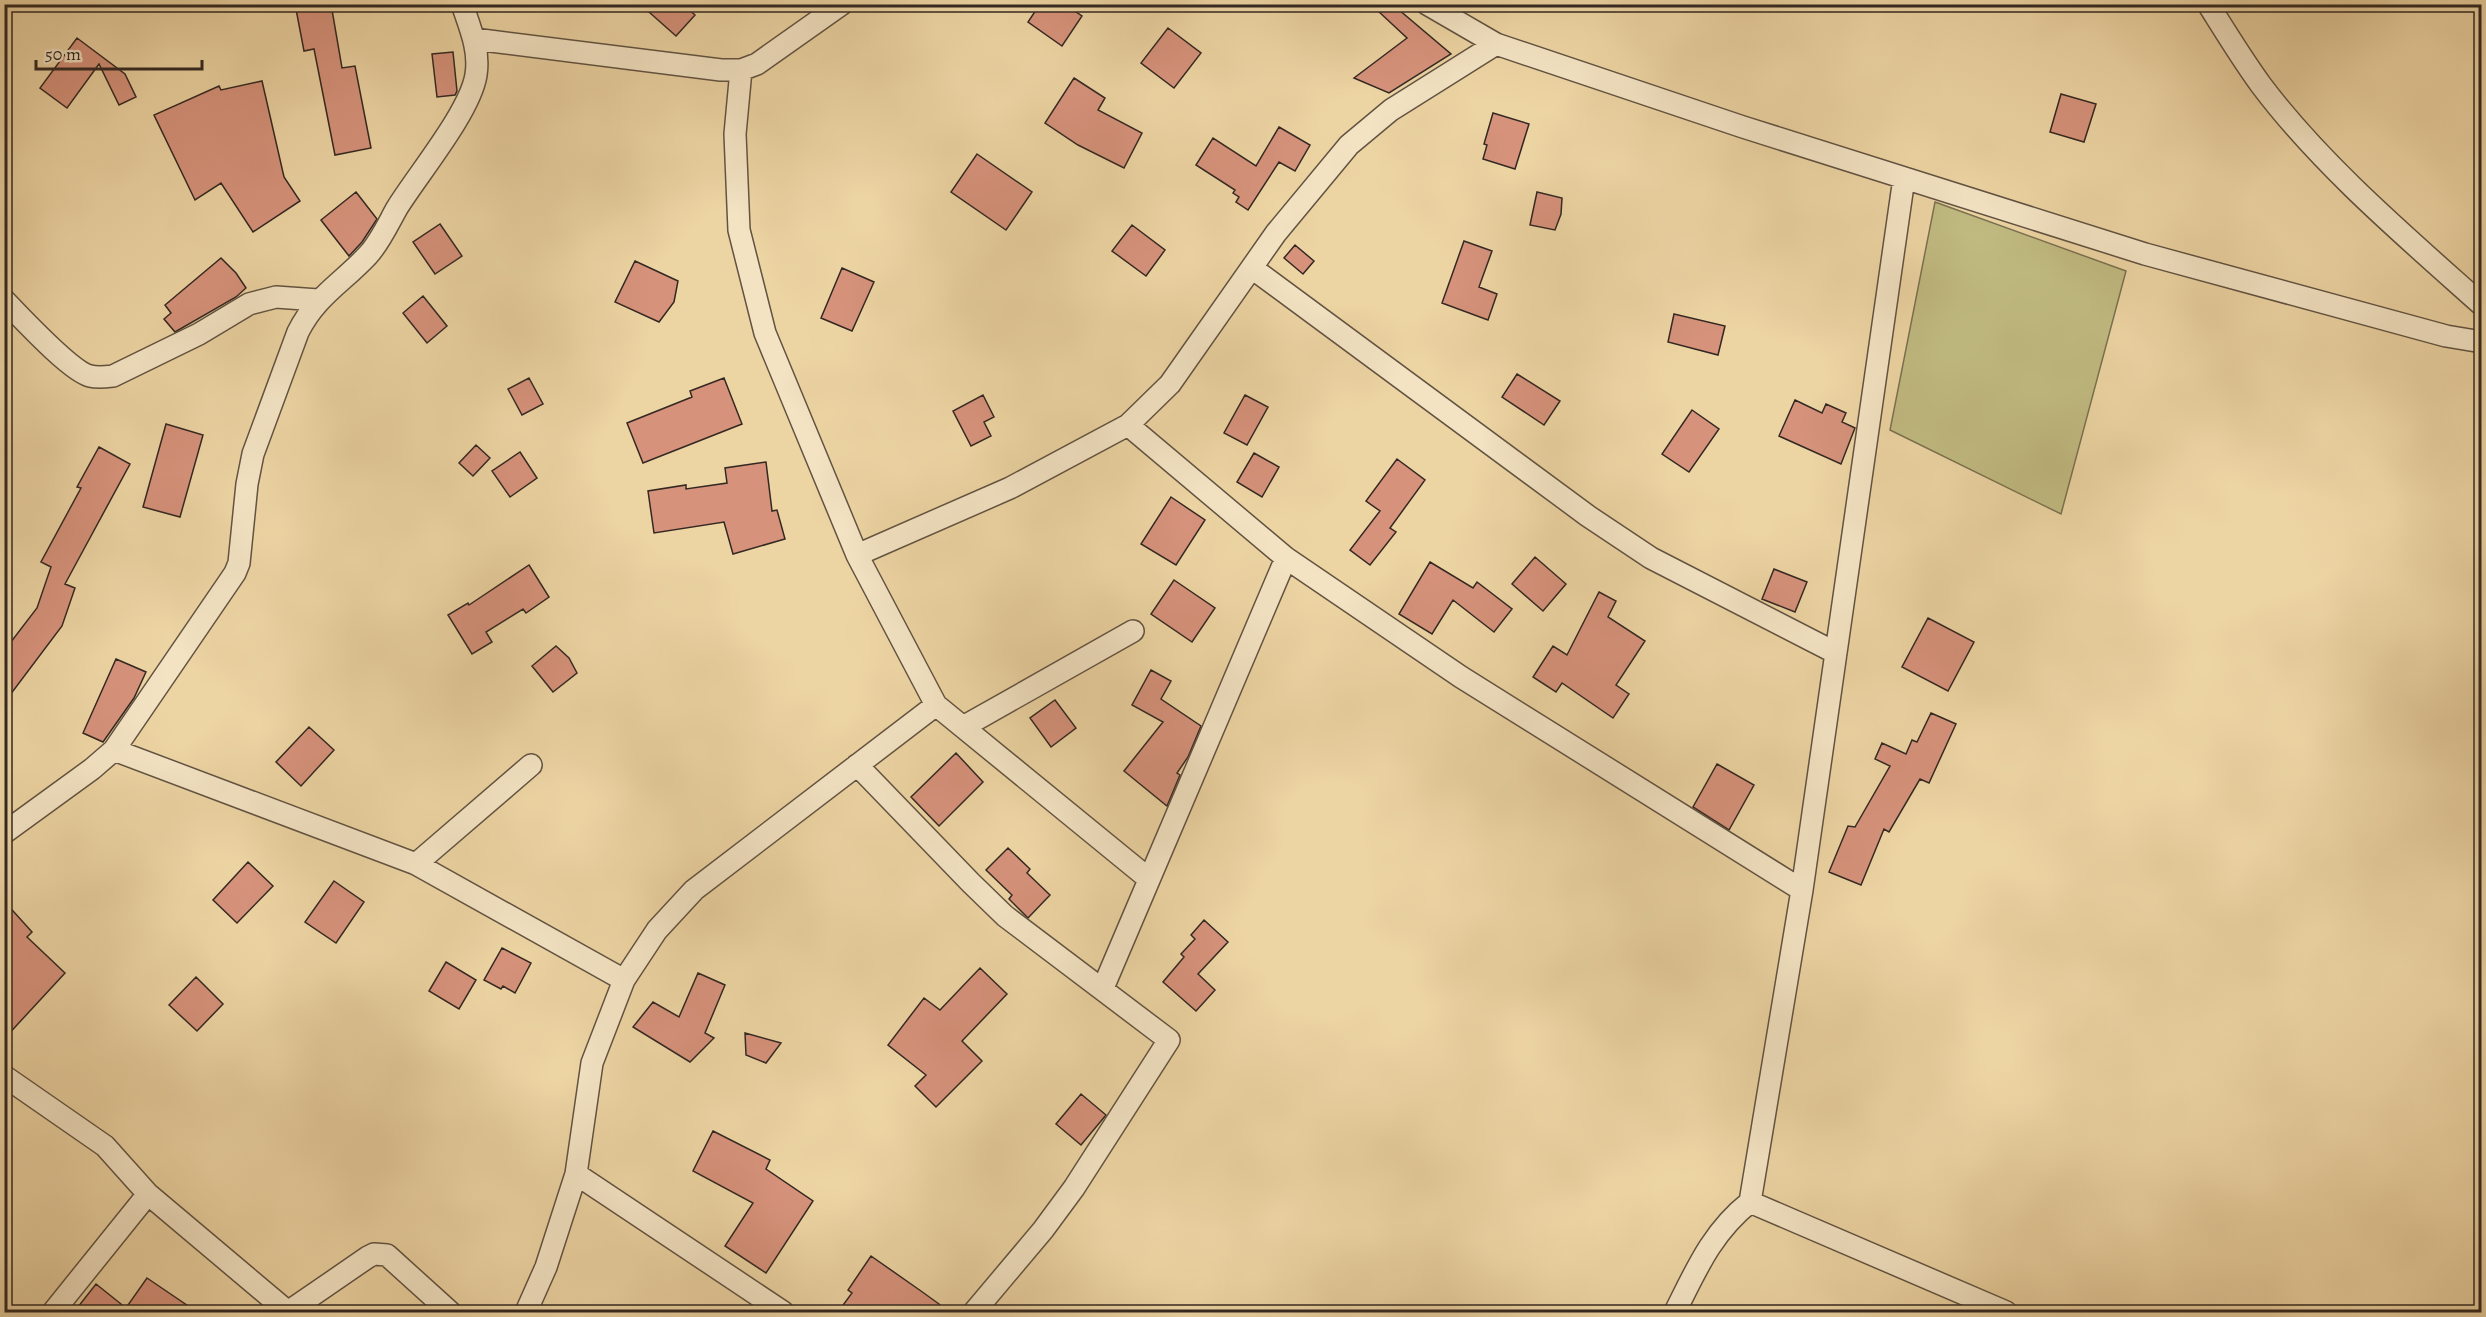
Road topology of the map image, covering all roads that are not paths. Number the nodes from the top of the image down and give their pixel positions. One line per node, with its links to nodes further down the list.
1 (462, 4): 5 (street)
2 (1426, 4): 6 (street)
3 (2208, 4): 12 (street)
4 (835, 7): 7 (street)
5 (474, 39): 7 (street); 11 (street)
6 (1496, 44): 8 (street); 9 (street)
7 (741, 70): 15 (street)
8 (1904, 178): 13 (street); 18 (street)
9 (1252, 268): 14 (street); 18 (street)
10 (4, 300): 11 (street)
11 (318, 300): 21 (street)
12 (2481, 305)
13 (2481, 342)
14 (1128, 424): 15 (street); 16 (street)
15 (857, 555): 19 (street)
16 (1286, 558): 26 (street); 27 (street)
17 (1133, 631): 20 (street)
18 (1836, 653): 27 (street)
19 (936, 705): 20 (street); 23 (street)
20 (963, 727): 26 (street)
21 (114, 750): 24 (street); 25 (street)
22 (531, 765): 25 (street)
23 (857, 765): 28 (street); 29 (street)
24 (4, 832)
25 (416, 864): 28 (street)
26 (1149, 879): 29 (street)
27 (1802, 890): 33 (street)
28 (624, 980): 31 (street)
29 (1103, 988): 38 (street)
30 (4, 1076): 32 (street)
31 (576, 1174): 36 (street); 37 (street)
32 (148, 1194): 34 (street); 35 (street)
33 (1750, 1202): 39 (street); 40 (street)
34 (53, 1312)
35 (450, 1312)
36 (526, 1312)
37 (783, 1312)
38 (974, 1312)
39 (1675, 1312)
40 (2006, 1312)

